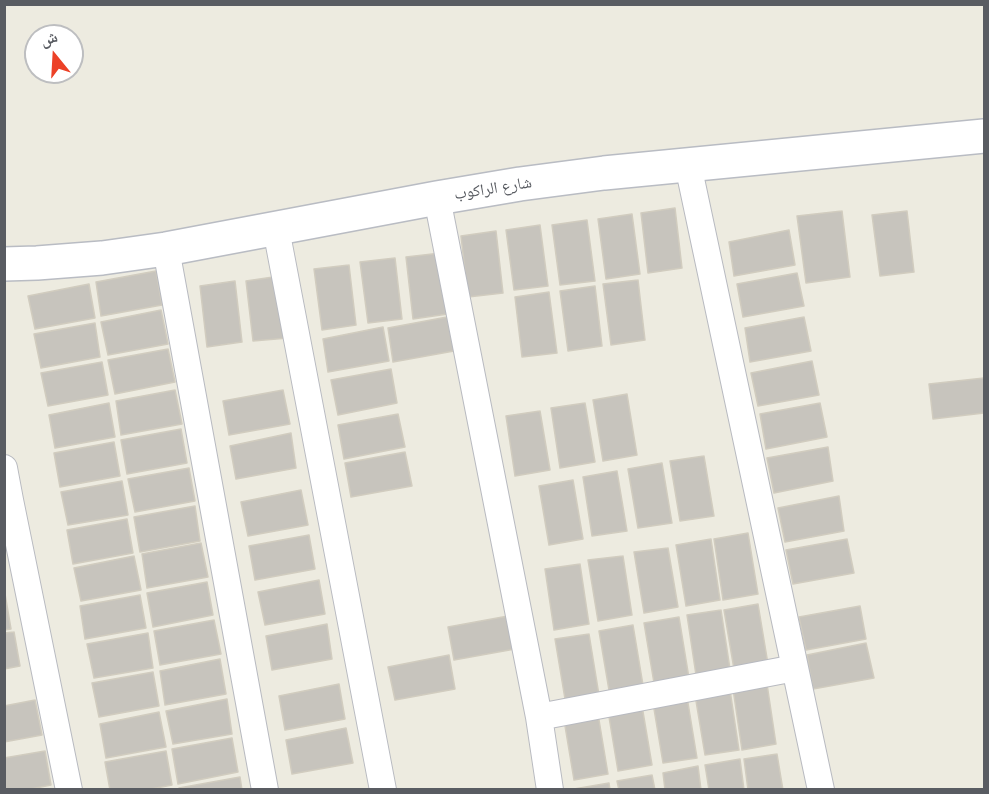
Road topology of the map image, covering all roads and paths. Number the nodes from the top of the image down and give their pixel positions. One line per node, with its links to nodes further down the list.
1 (984, 136): 2 (street, شارع الراكوب)
2 (688, 165): 3 (street, شارع الراكوب); 8 (street)
3 (436, 198): 4 (street, شارع الراكوب); 9 (street)
4 (276, 229): 5 (street, شارع الراكوب); 12 (street)
5 (166, 249): 6 (street, شارع الراكوب); 11 (street)
6 (4, 264)
7 (4, 468): 10 (street)
8 (795, 668): 9 (street); 14 (street)
9 (539, 717): 13 (street)
10 (69, 789)
11 (265, 789)
12 (382, 789)
13 (550, 789)
14 (821, 789)

